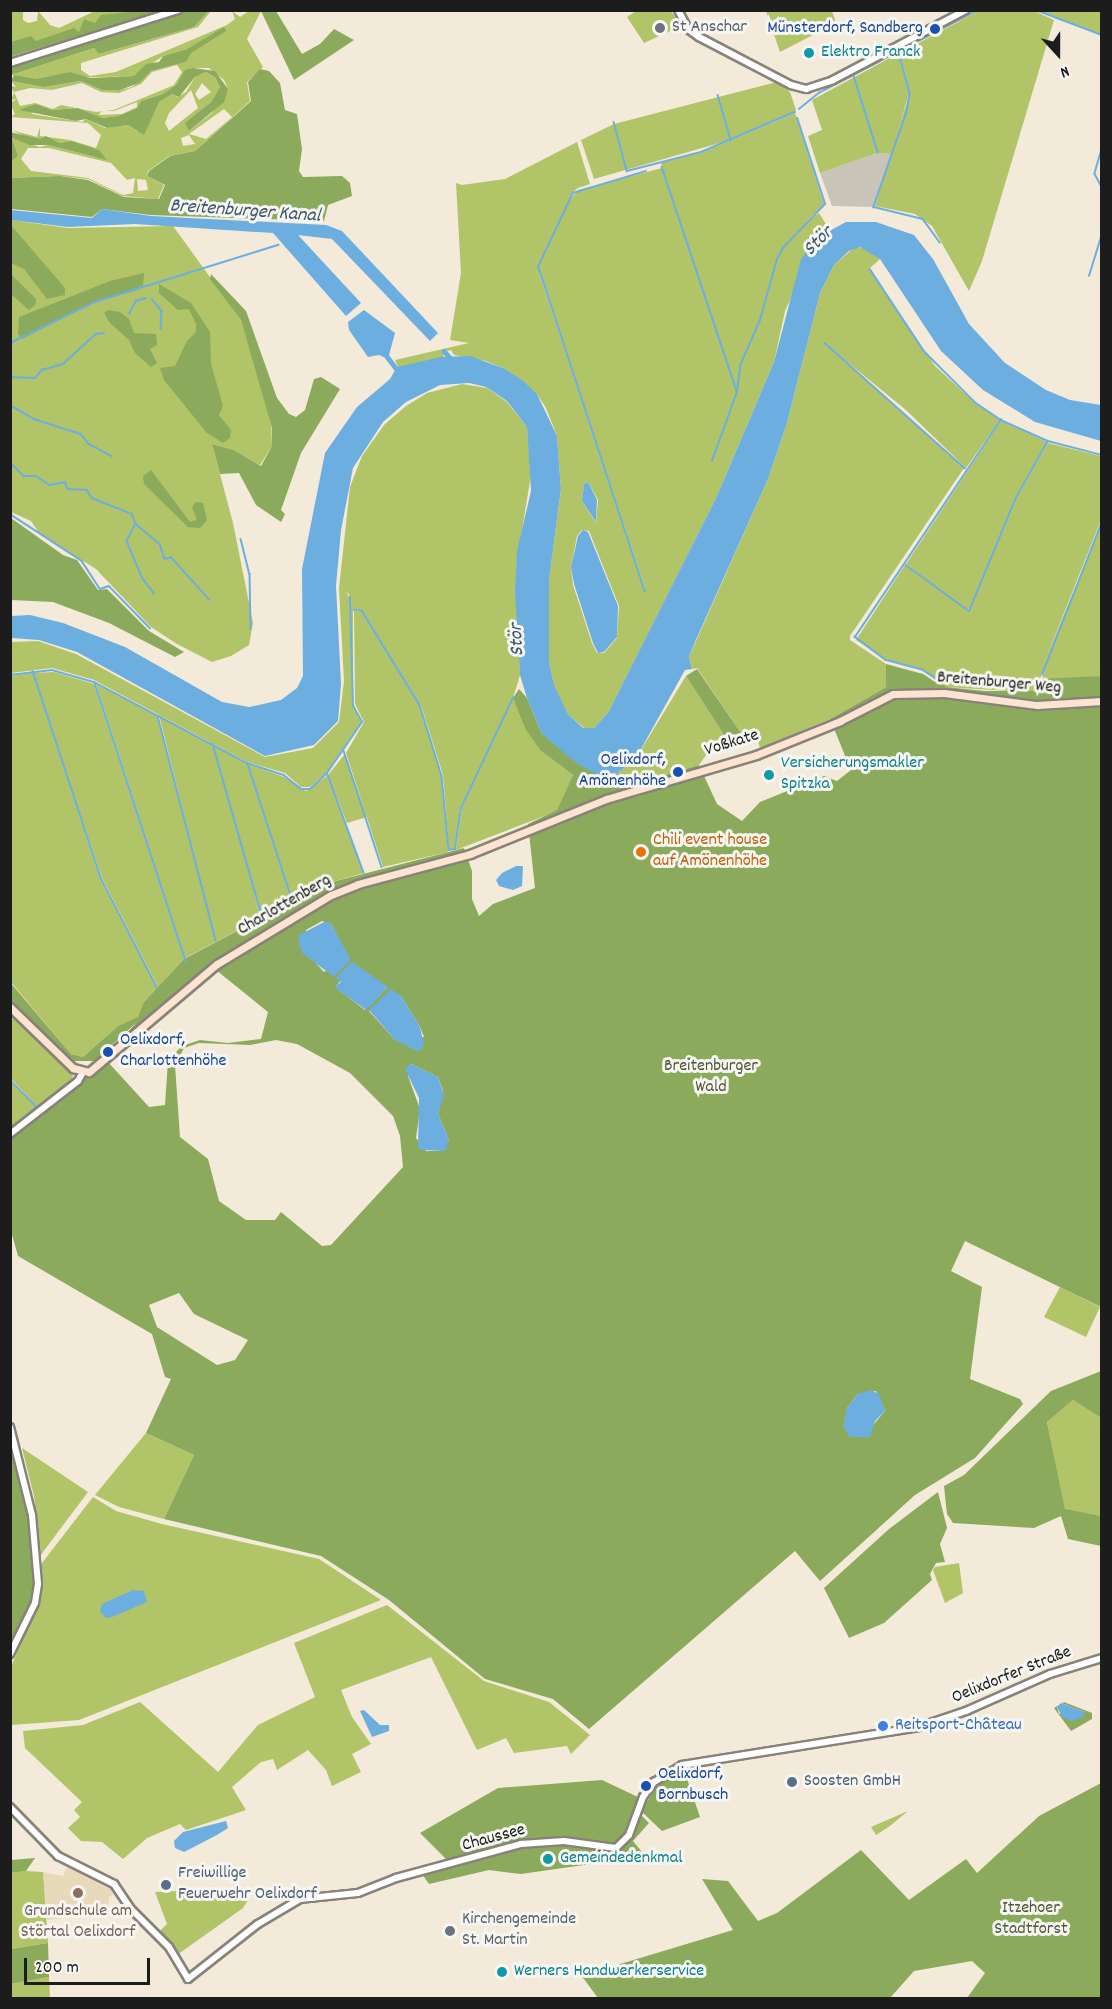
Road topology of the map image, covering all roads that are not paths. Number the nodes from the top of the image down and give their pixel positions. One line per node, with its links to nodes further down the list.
1 (178, 10): 4 (street)
2 (678, 10): 3 (street)
3 (966, 10)
4 (10, 63)
5 (893, 694): 6 (main road, Breitenburger Weg); 7 (main road, Voßkate)
6 (1101, 701)
7 (542, 825): 9 (main road, Charlottenberg)
8 (10, 1007): 9 (main road)
9 (83, 1072): 10 (street)
10 (10, 1134)
11 (10, 1427): 12 (street)
12 (10, 1654)
13 (1101, 1658): 14 (street, Oelixdorfer Straße)
14 (899, 1732): 15 (street, Chaussee)
15 (10, 1807)

